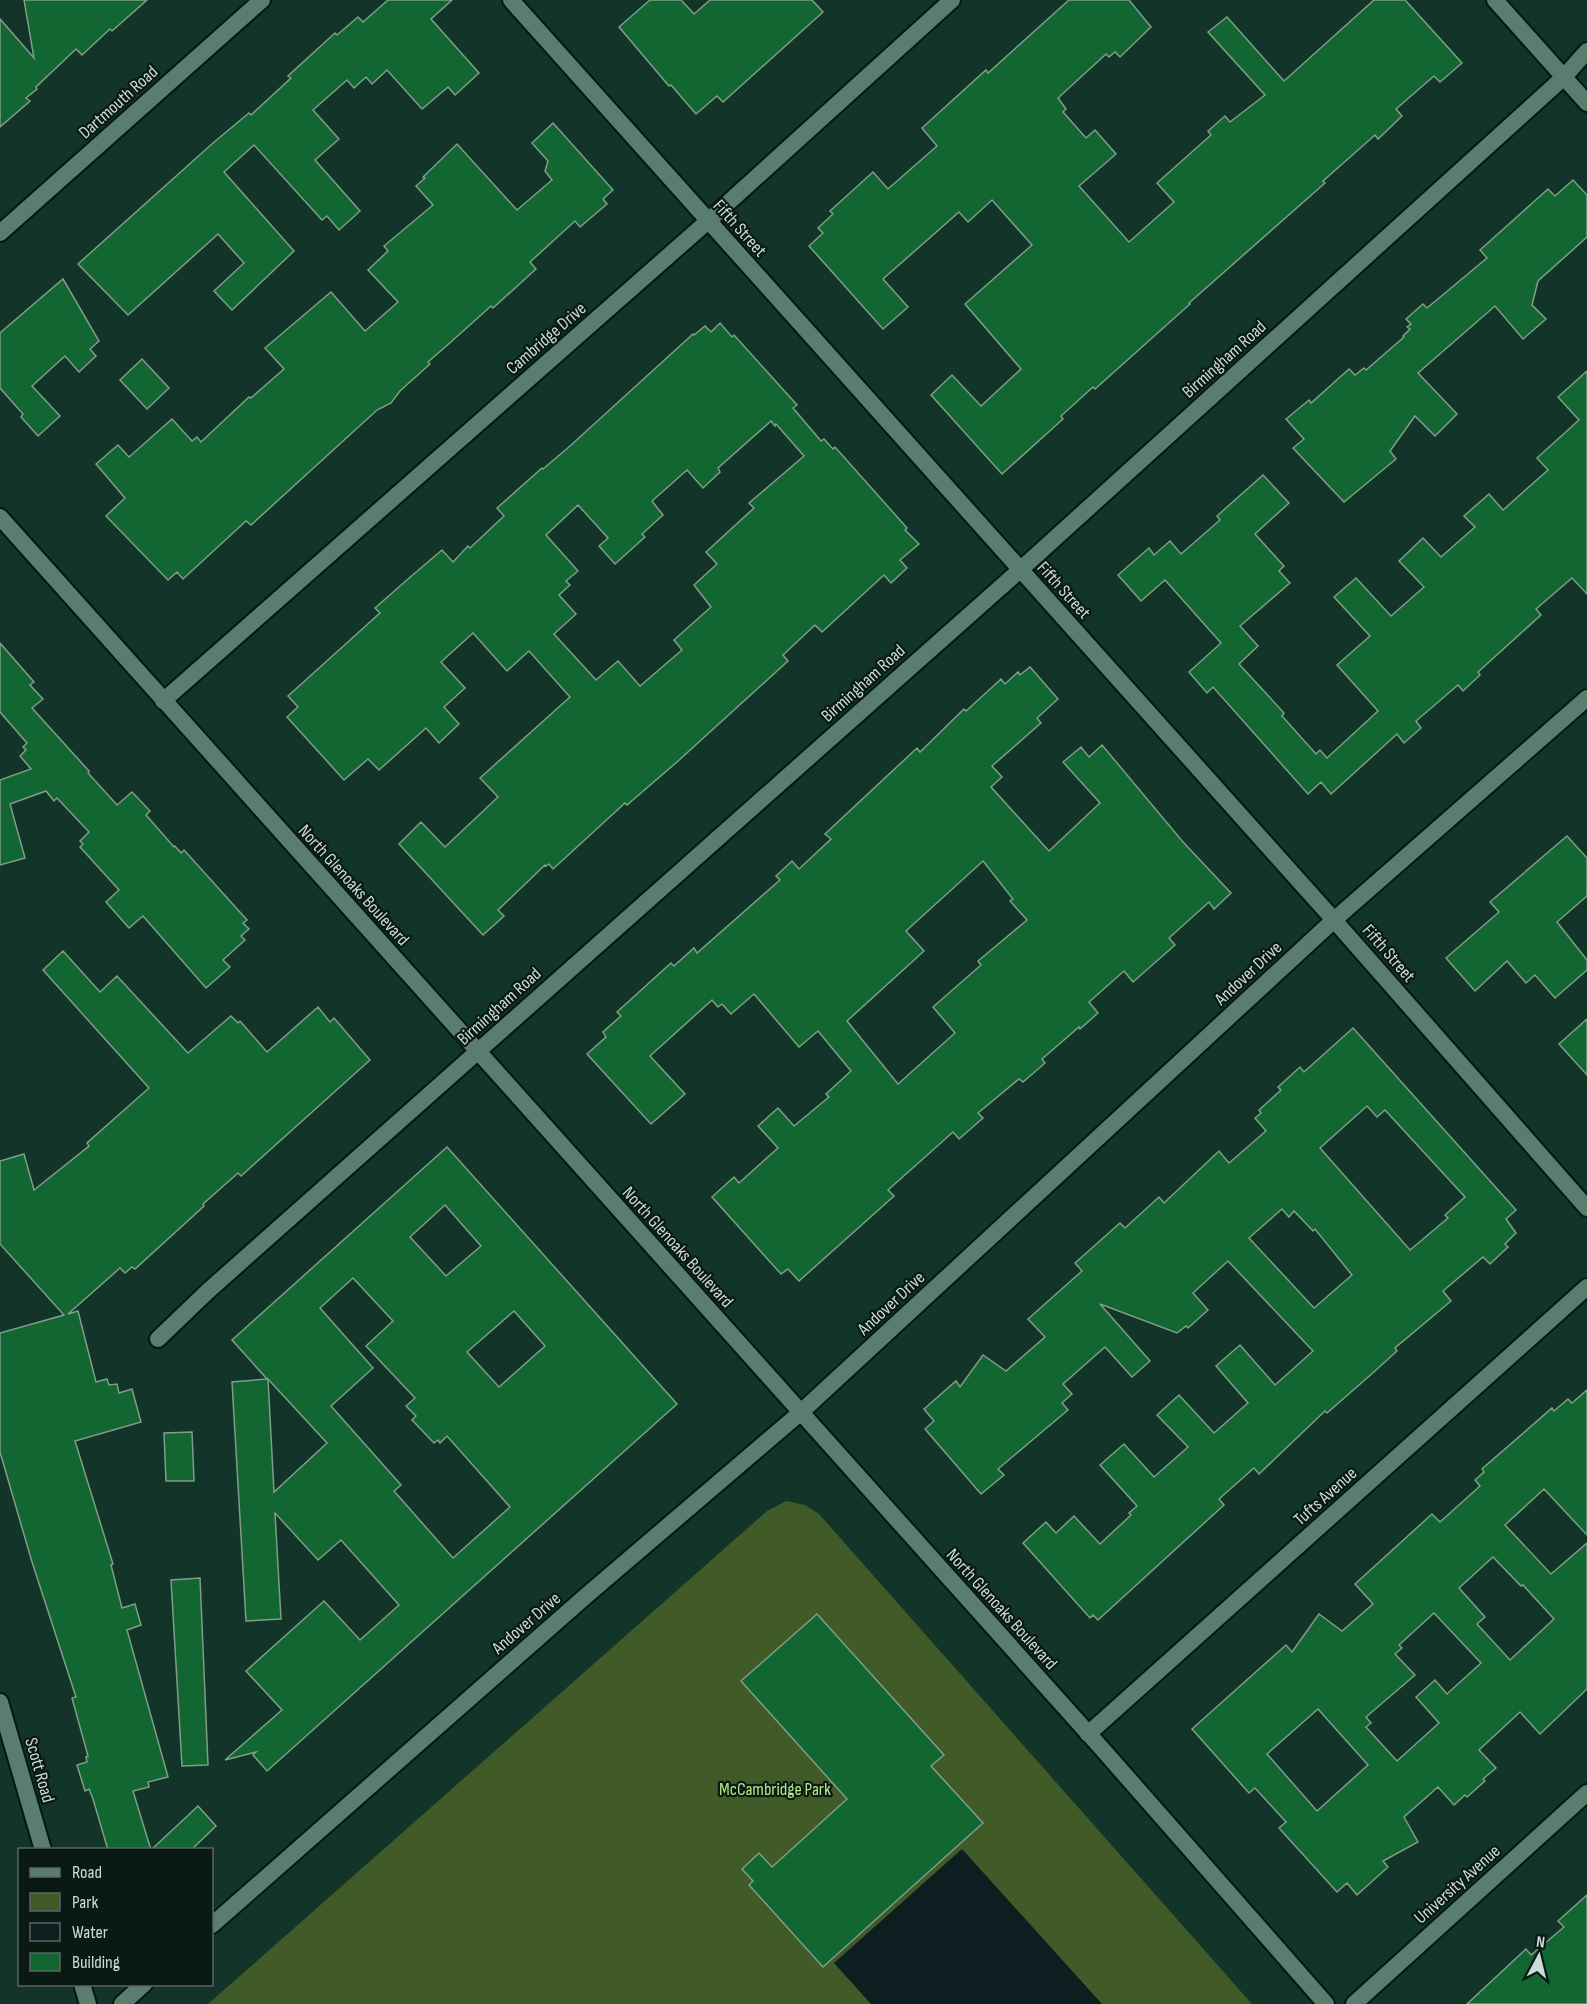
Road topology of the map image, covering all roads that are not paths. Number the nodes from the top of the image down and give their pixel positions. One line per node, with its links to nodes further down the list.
1 (262, 0): 9 (street, Dartmouth Road)
2 (511, 0): 8 (street, Fifth Street)
3 (952, 0): 8 (street, Cambridge Drive)
4 (1495, 0): 6 (street)
5 (1587, 51): 6 (street, Birmingham Road)
6 (1564, 77): 7 (street); 11 (street, Birmingham Road)
7 (1587, 103)
8 (708, 221): 11 (street, Fifth Street); 13 (street, Cambridge Drive)
9 (0, 233)
10 (0, 517): 13 (street, North Glenoaks Boulevard)
11 (1020, 570): 14 (street, Fifth Street); 15 (street, Birmingham Road)
12 (1587, 698): 14 (street, Andover Drive)
13 (163, 702): 15 (street, North Glenoaks Boulevard)
14 (1334, 920): 16 (street, Fifth Street); 19 (street, Andover Drive)
15 (477, 1051): 18 (street, Birmingham Road); 19 (street, North Glenoaks Boulevard)
16 (1587, 1208)
17 (1587, 1287): 21 (street, Tufts Avenue)
18 (158, 1339)
19 (800, 1413): 21 (street, North Glenoaks Boulevard); 24 (street, Andover Drive)
20 (0, 1702): 23 (street, Scott Road)
21 (1088, 1734): 29 (street, North Glenoaks Boulevard)
22 (1587, 1793): 30 (street, University Avenue)
23 (42, 1848)
24 (213, 1924)
25 (83, 1986): 27 (street)
26 (142, 1986): 28 (street)
27 (88, 2004)
28 (122, 2004)
29 (1326, 2004)
30 (1354, 2004)

